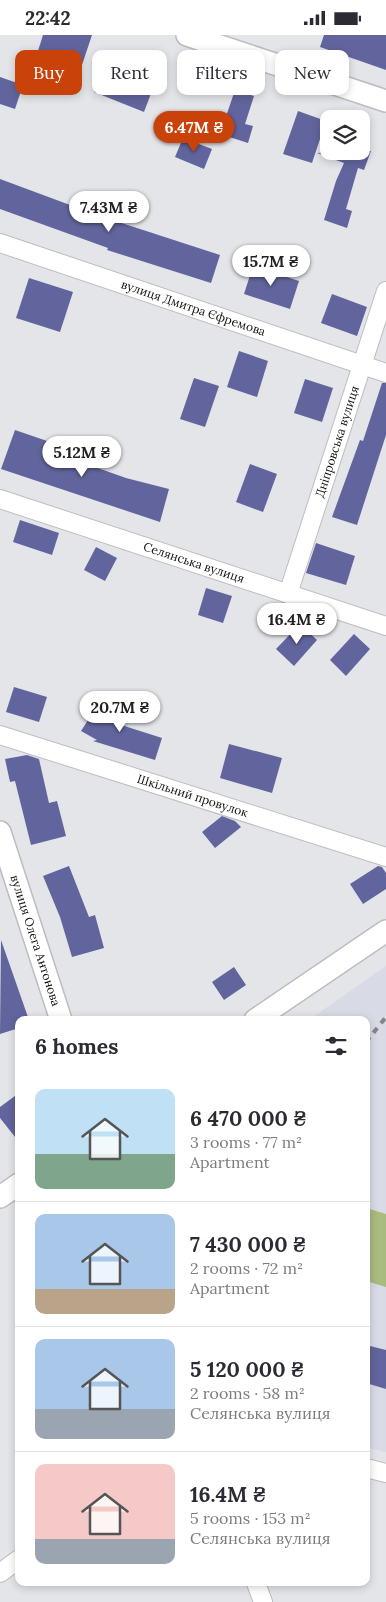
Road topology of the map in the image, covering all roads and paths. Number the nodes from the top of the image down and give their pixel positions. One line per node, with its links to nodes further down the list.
1 (188, 35): 2 (street)
2 (386, 101)
3 (0, 243): 5 (street, вулиця Дмитра Єфремова)
4 (386, 291): 5 (street, Дніпровська вулиця)
5 (363, 365): 6 (street, вулиця Дмитра Єфремова); 8 (street, Дніпровська вулиця)
6 (386, 373)
7 (0, 499): 8 (street, Селянська вулиця)
8 (288, 594): 9 (street, Селянська вулиця)
9 (386, 626)
10 (0, 735): 12 (street, Шкільний провулок)
11 (0, 832): 14 (street, вулиця Олега Антонова)
12 (386, 857)
13 (386, 931): 15 (street)
14 (60, 1016)
15 (261, 1016)
16 (15, 1187): 17 (street)
17 (0, 1197)
18 (370, 1469): 19 (street)
19 (386, 1473)
20 (15, 1562): 21 (street)
21 (0, 1573)
22 (257, 1586): 23 (street)
23 (263, 1602)

